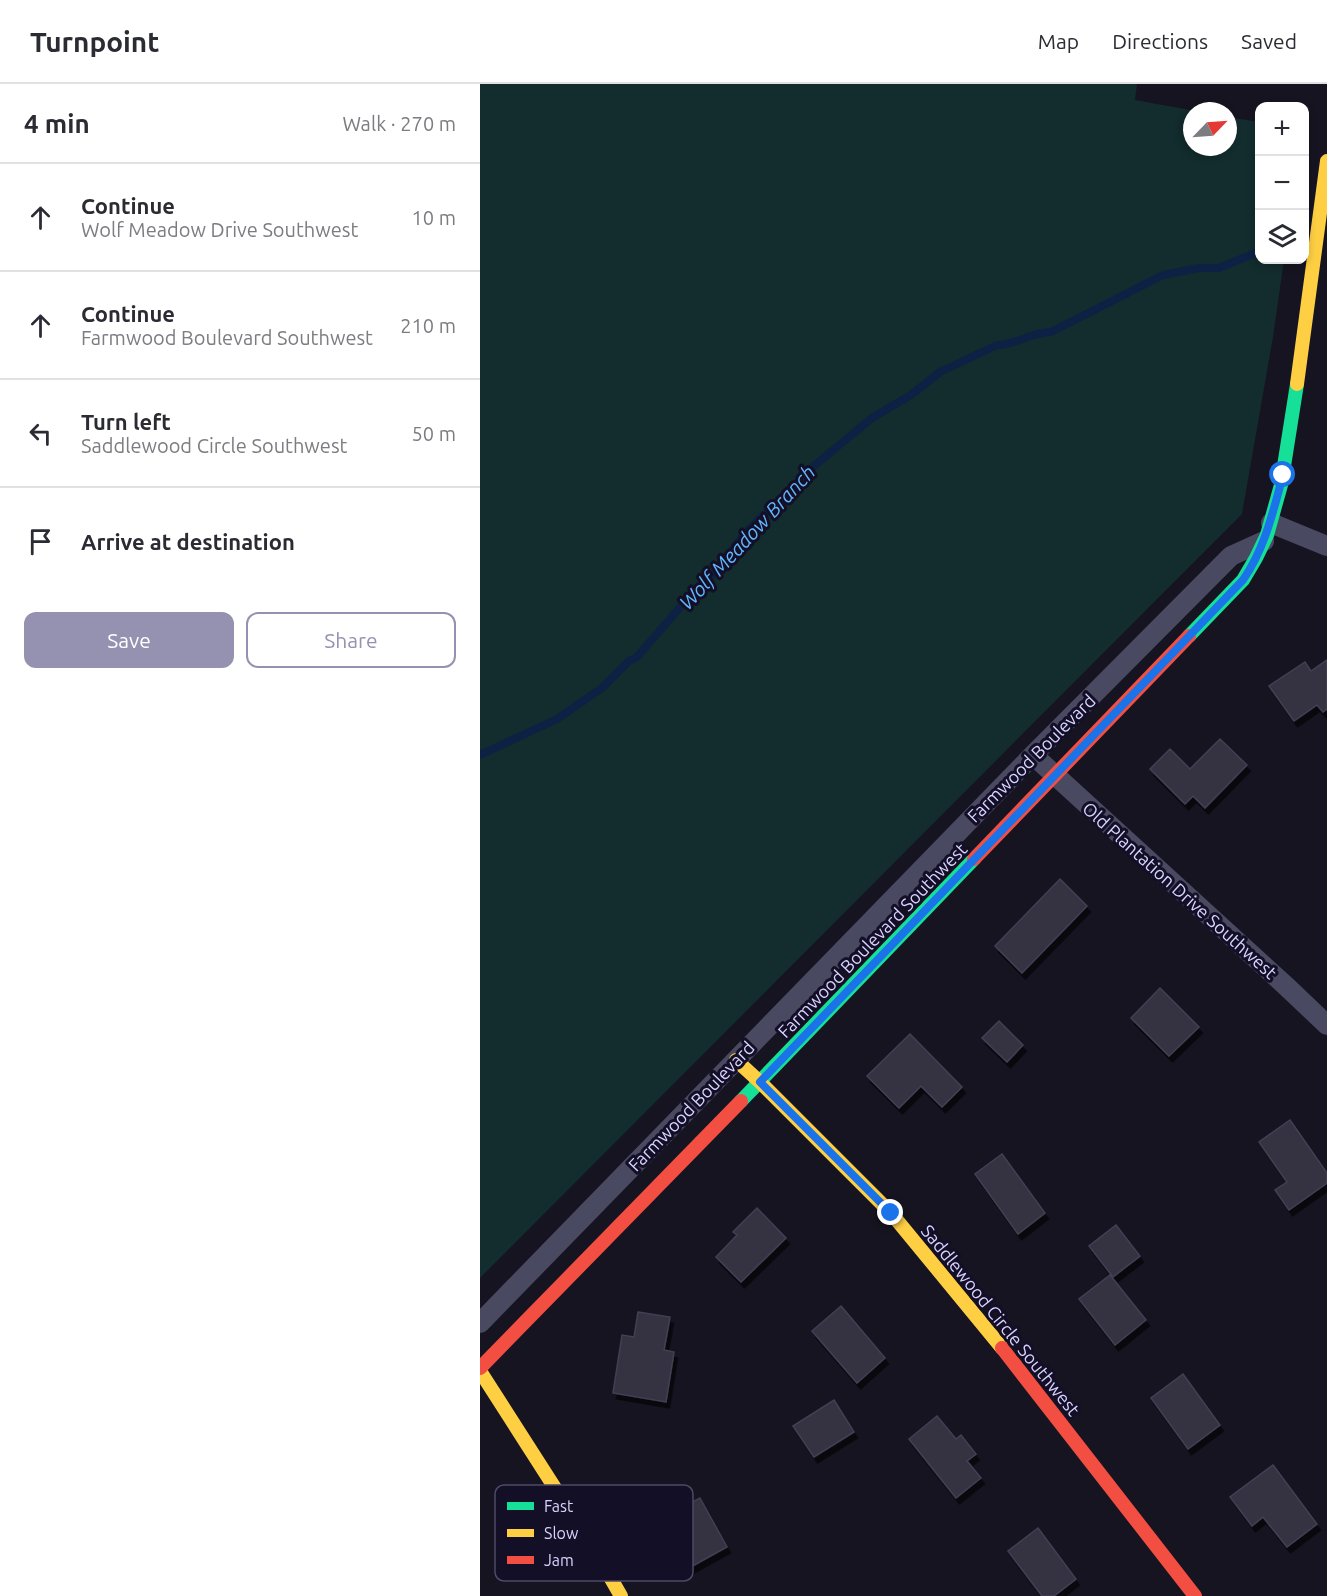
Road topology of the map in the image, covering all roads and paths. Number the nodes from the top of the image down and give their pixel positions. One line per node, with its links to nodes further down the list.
1 (1327, 161): 2 (street, Farmwood Boulevard Southwest)
2 (1268, 532): 3 (street); 4 (street, Farmwood Boulevard); 5 (street, Farmwood Boulevard Southwest)
3 (1327, 546)
4 (1033, 755): 5 (street, Old Plantation Drive Southwest); 7 (street, Farmwood Boulevard)
5 (1054, 776): 6 (street, Old Plantation Drive Southwest); 8 (street, Farmwood Boulevard Southwest)
6 (1327, 1026)
7 (736, 1060): 8 (street, Saddlewood Circle Southwest); 9 (street, Farmwood Boulevard)
8 (760, 1082): 10 (street, Farmwood Boulevard Southwest); 14 (street, Saddlewood Circle Southwest)
9 (480, 1323)
10 (480, 1369): 11 (street)
11 (553, 1485)
12 (612, 1581): 13 (street)
13 (621, 1596)
14 (1195, 1596)

